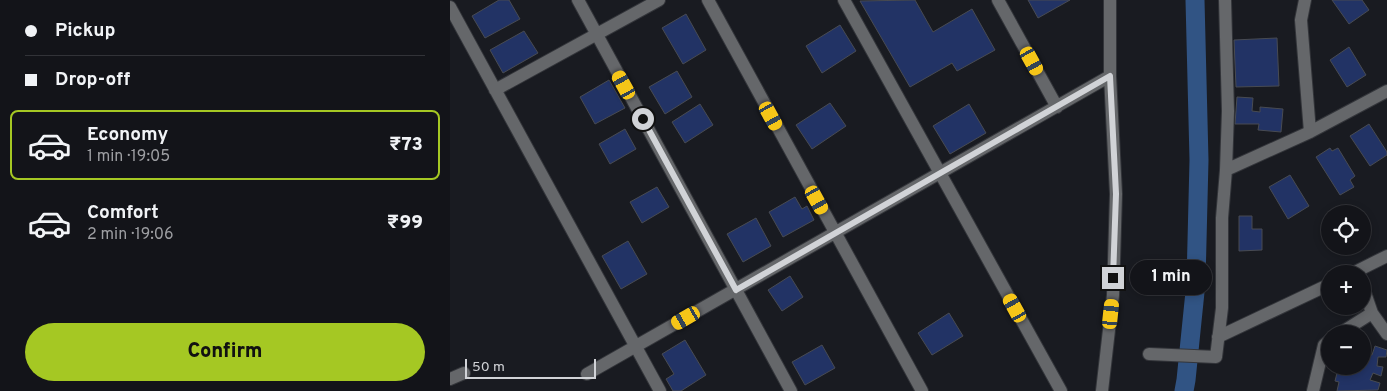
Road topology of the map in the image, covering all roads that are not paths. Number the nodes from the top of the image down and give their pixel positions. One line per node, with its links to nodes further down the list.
1 (578, 0): 10 (street)
2 (659, 0): 10 (street)
3 (708, 0): 18 (street)
4 (844, 0): 17 (street)
5 (998, 0): 14 (street)
6 (1110, 0): 11 (street)
7 (1225, 0): 16 (street)
8 (1306, 0): 15 (street)
9 (450, 7): 12 (street)
10 (597, 34): 12 (street); 22 (street)
11 (1110, 76): 14 (street); 38 (street)
12 (496, 90): 28 (street)
13 (1387, 91): 15 (street)
14 (1057, 107): 17 (street)
15 (1310, 132): 16 (street)
16 (1226, 170): 27 (street)
17 (940, 174): 18 (street); 37 (street)
18 (835, 233): 22 (street); 36 (street)
19 (1387, 256): 20 (street)
20 (1371, 265)
21 (1321, 288): 27 (street)
22 (736, 290): 28 (street); 35 (street)
23 (1371, 310): 24 (street)
24 (1372, 313): 25 (street); 26 (street)
25 (1353, 325)
26 (1387, 334)
27 (1218, 336): 29 (street)
28 (636, 346): 32 (street); 34 (street)
29 (1154, 354)
30 (1321, 358): 39 (street)
31 (464, 373): 33 (street)
32 (587, 374)
33 (450, 379)
34 (660, 391)
35 (791, 391)
36 (922, 391)
37 (1062, 391)
38 (1102, 391)
39 (1313, 391)

